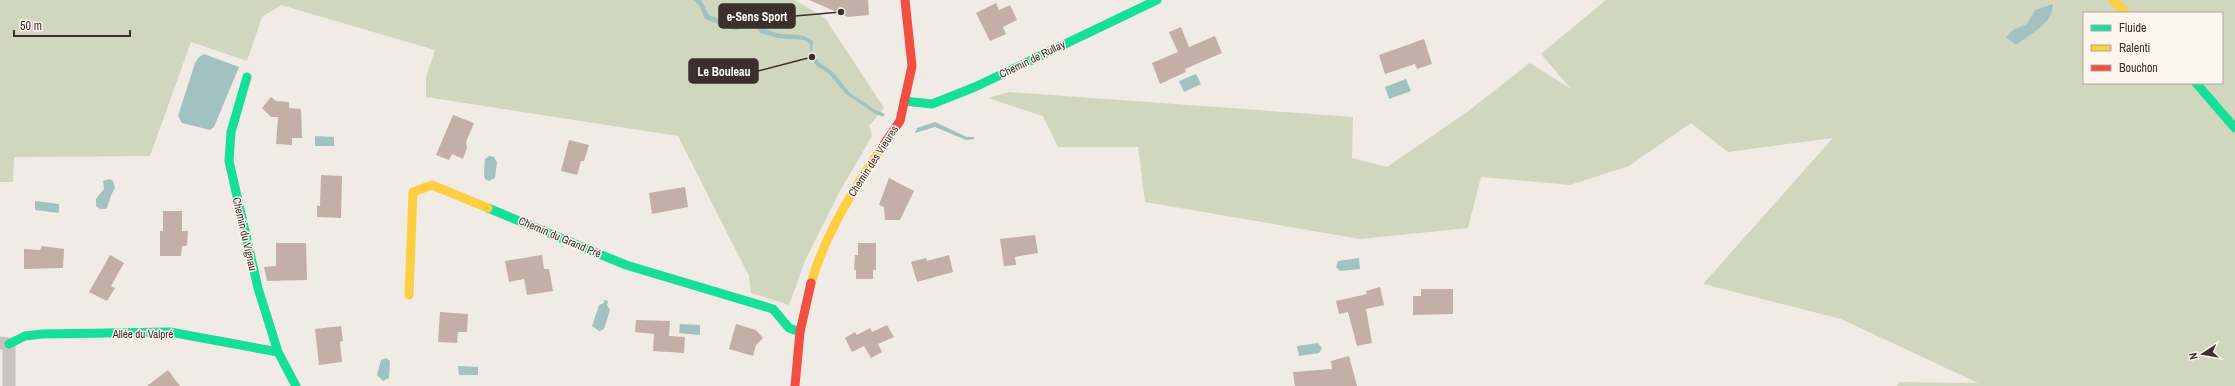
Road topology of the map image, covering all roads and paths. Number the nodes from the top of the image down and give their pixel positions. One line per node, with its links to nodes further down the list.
1 (906, 0): 7 (street, Chemin des Vieures)
2 (1157, 0): 7 (street, Chemin de Rullay)
3 (2113, 0): 4 (street)
4 (2125, 12)
5 (247, 77): 12 (street, Chemin du Vignau)
6 (2197, 84): 8 (street)
7 (904, 101): 10 (street, Chemin des Vieures)
8 (2235, 128)
9 (409, 295): 10 (street, Chemin du Grand Pré)
10 (800, 332): 15 (street, Chemin des Vieures)
11 (5, 344): 12 (street, Allée du Valpré); 13 (street)
12 (278, 352): 14 (street, Chemin du Vignau)
13 (8, 386)
14 (296, 386)
15 (796, 386)

